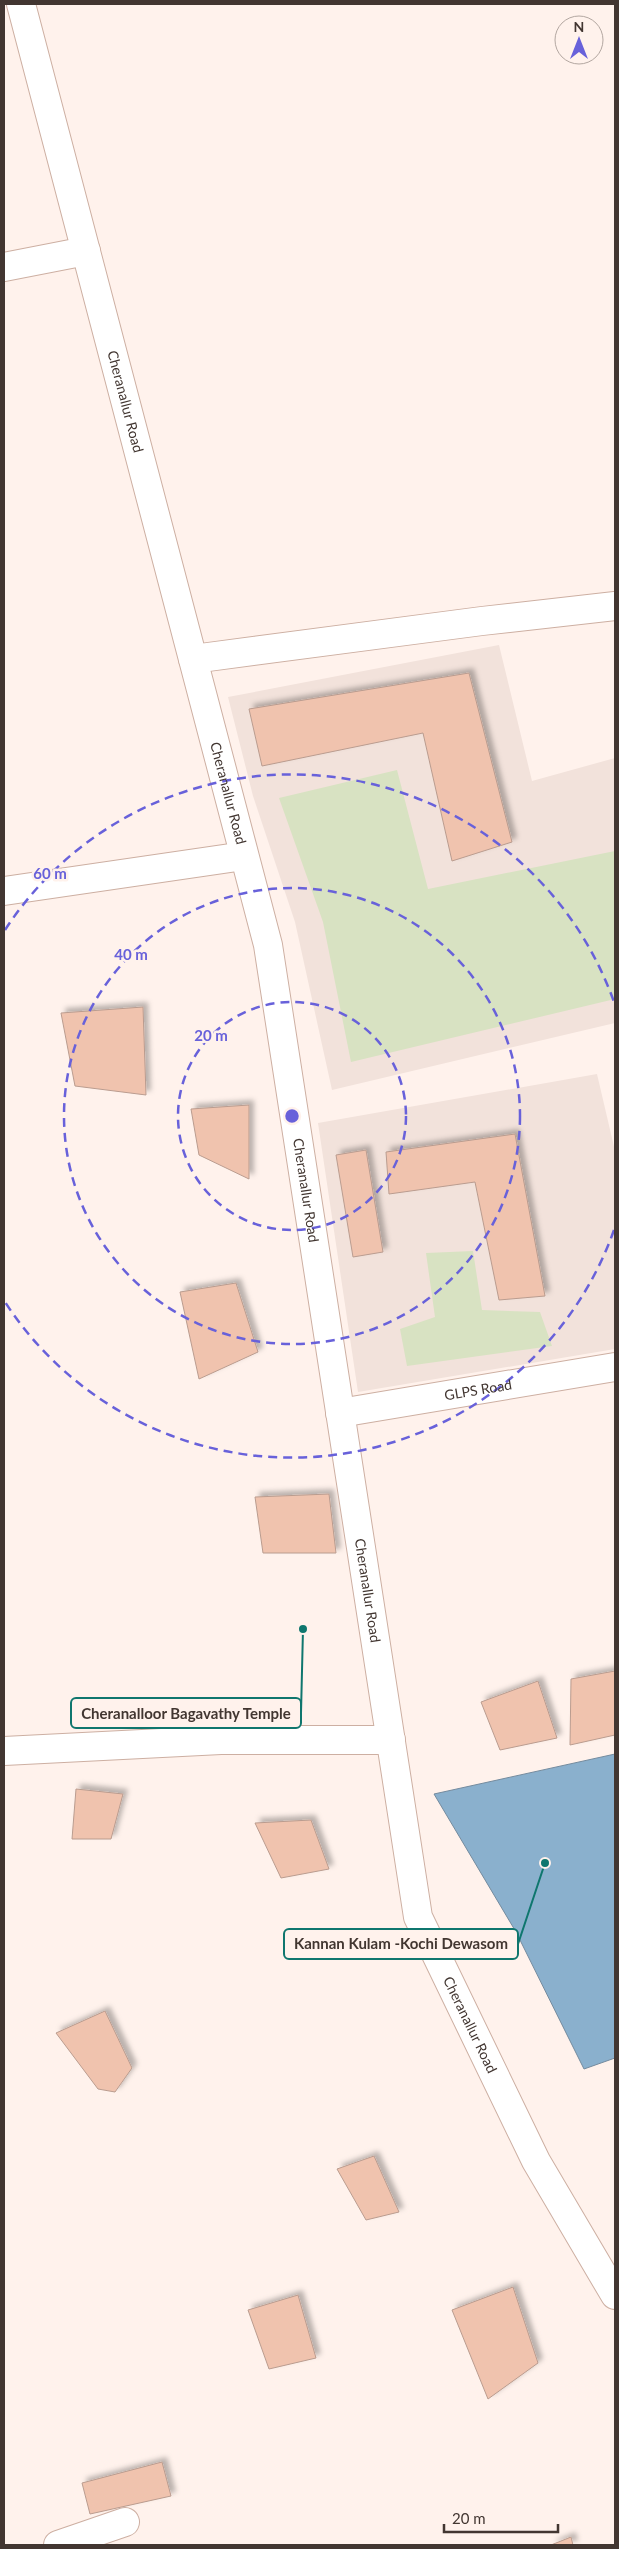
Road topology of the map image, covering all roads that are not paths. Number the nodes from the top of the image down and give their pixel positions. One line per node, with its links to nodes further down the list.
1 (21, 4): 2 (main road, Cheranallur Road)
2 (86, 251): 3 (main road); 5 (main road, Cheranallur Road)
3 (4, 267)
4 (615, 606): 5 (main road)
5 (193, 659): 6 (main road, Cheranallur Road)
6 (244, 856): 7 (main road); 9 (main road, Cheranallur Road)
7 (4, 890)
8 (615, 1367): 9 (main road, GLPS Road)
9 (340, 1413): 10 (main road, Cheranallur Road)
10 (390, 1740): 11 (main road); 12 (main road, Cheranallur Road)
11 (4, 1751)
12 (615, 2295)
13 (125, 2522): 14 (main road)
14 (58, 2545)

